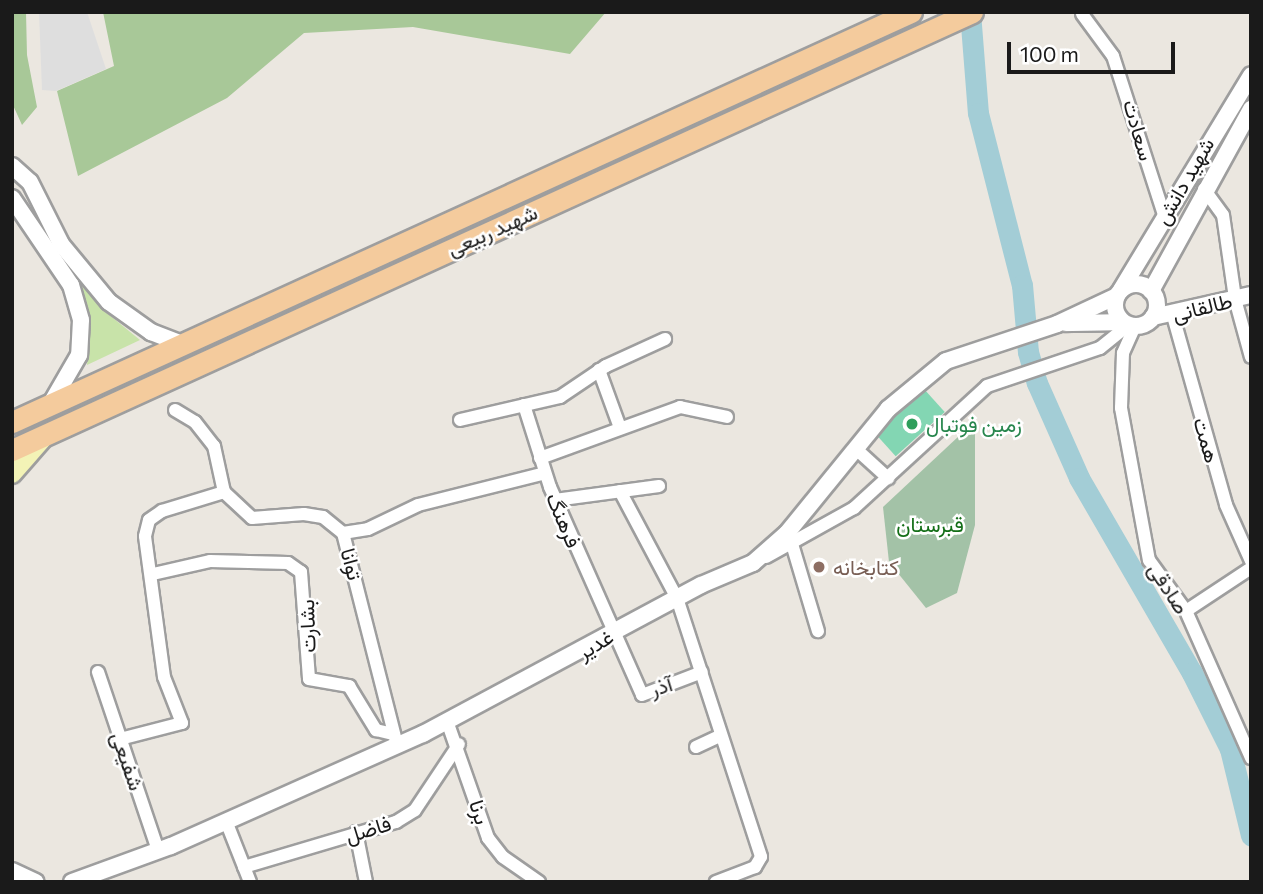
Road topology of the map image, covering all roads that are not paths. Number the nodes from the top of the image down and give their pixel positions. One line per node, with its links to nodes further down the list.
1 (911, 12): 9 (main road, شهید ربیعی)
2 (972, 12): 12 (main road, شهید ربیعی)
3 (1082, 14): 10 (street, سعادت)
4 (1251, 75): 10 (street, شهید دانش)
5 (1251, 109): 7 (street, شهید دانش)
6 (12, 166): 22 (street)
7 (1204, 189): 16 (street); 17 (street, شهید دانش)
8 (12, 198): 25 (street)
9 (484, 209): 11 (main road, شهید ربیعی); 12 (main road)
10 (1164, 215): 15 (street, شهید دانش)
11 (456, 221): 13 (main road); 22 (main road, شهید ربیعی)
12 (492, 230): 13 (main road, شهید ربیعی)
13 (464, 242): 32 (main road, شهید ربیعی)
14 (1251, 287): 16 (street, طالقانی)
15 (1119, 293): 17 (street); 19 (street); 20 (street)
16 (1240, 295): 17 (street, طالقانی); 18 (street, طالقانی); 23 (street)
17 (1154, 304): 18 (street, طالقانی); 20 (street)
18 (1173, 316): 45 (street, همت)
19 (1056, 324): 20 (street); 33 (street, غدیر)
20 (1129, 324): 38 (street); 50 (street, صادقی)
21 (665, 339): 24 (street)
22 (183, 344): 25 (main road, شهید ربیعی)
23 (1251, 357)
24 (599, 370): 26 (street); 31 (street)
25 (50, 405): 30 (main road, شهید ربیعی)
26 (524, 405): 29 (street); 35 (street, فرهنگ)
27 (175, 410): 41 (street)
28 (727, 417): 31 (street)
29 (460, 420)
30 (12, 422)
31 (619, 425): 35 (street)
32 (47, 434): 34 (main road, شهید ربیعی); 37 (main road)
33 (855, 448): 38 (street); 46 (street, غدیر)
34 (12, 450)
35 (540, 458): 36 (street, فرهنگ)
36 (545, 472): 42 (street, فرهنگ); 43 (street)
37 (12, 474)
38 (888, 478): 44 (street)
39 (659, 486): 40 (street)
40 (620, 491): 42 (street); 49 (street)
41 (223, 492): 43 (street, توانا); 48 (street)
42 (555, 500): 52 (street, فرهنگ)
43 (344, 533): 58 (street, توانا)
44 (792, 544): 46 (street); 51 (street)
45 (1251, 561)
46 (753, 563): 49 (street, غدیر)
47 (1251, 568): 50 (street)
48 (153, 574): 57 (street); 58 (street, بشارت)
49 (677, 598): 52 (street, غدیر); 54 (street)
50 (1186, 611): 61 (street, صادقی)
51 (818, 631)
52 (614, 632): 54 (street, آذر); 55 (street, غدیر)
53 (98, 672): 57 (street, شفیعی)
54 (702, 672): 56 (street)
55 (447, 722): 58 (street, غدیر); 59 (street, برنا)
56 (720, 736): 60 (street); 72 (street)
57 (120, 738): 64 (street, شفیعی)
58 (396, 739): 62 (street, غدیر)
59 (459, 744): 63 (street, فاضل); 71 (street, برنا)
60 (696, 747)
61 (1251, 758)
62 (226, 821): 64 (street, غدیر); 65 (street)
63 (356, 832): 65 (street, فاضل); 70 (street)
64 (158, 850): 68 (street, غدیر)
65 (244, 867): 69 (street)
66 (12, 871): 67 (street)
67 (36, 882)
68 (72, 882)
69 (250, 882)
70 (366, 882)
71 (539, 882)
72 (716, 882)

